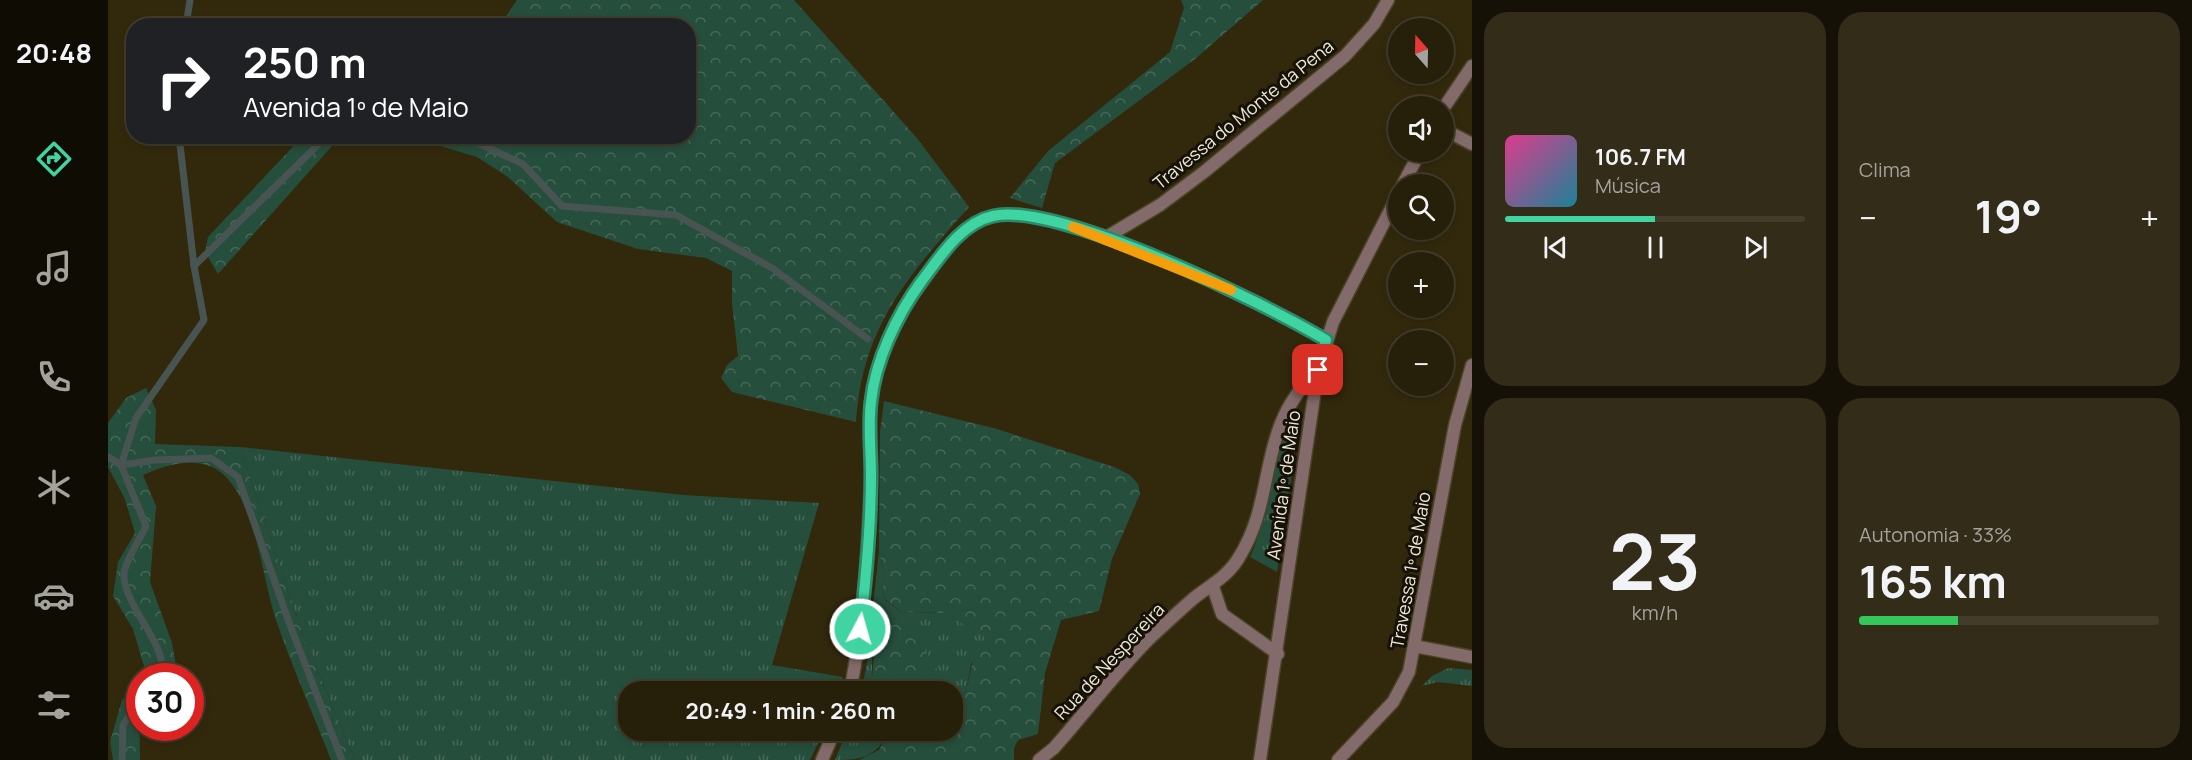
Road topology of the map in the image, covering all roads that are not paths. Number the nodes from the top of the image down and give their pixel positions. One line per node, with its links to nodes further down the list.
1 (1388, 0): 7 (street, Travessa do Monte da Pena)
2 (1472, 66): 3 (street)
3 (1452, 96)
4 (1454, 135): 5 (street)
5 (1472, 144)
6 (1388, 215): 8 (street, Avenida 1º de Maio)
7 (1105, 238): 8 (street); 15 (street)
8 (1326, 340): 10 (street, Avenida 1º de Maio)
9 (1472, 364): 12 (street, Travessa 1º de Maio)
10 (1318, 370): 11 (street, Rua de Nespereira); 13 (street, Avenida 1º de Maio)
11 (1213, 587): 13 (street); 18 (street, Rua de Nespereira)
12 (1414, 646): 14 (street); 20 (street, Travessa 1º de Maio)
13 (1278, 654): 19 (street, Avenida 1º de Maio)
14 (1472, 657)
15 (852, 681)
16 (830, 741): 17 (street)
17 (822, 760)
18 (1039, 760)
19 (1260, 760)
20 (1338, 760)

